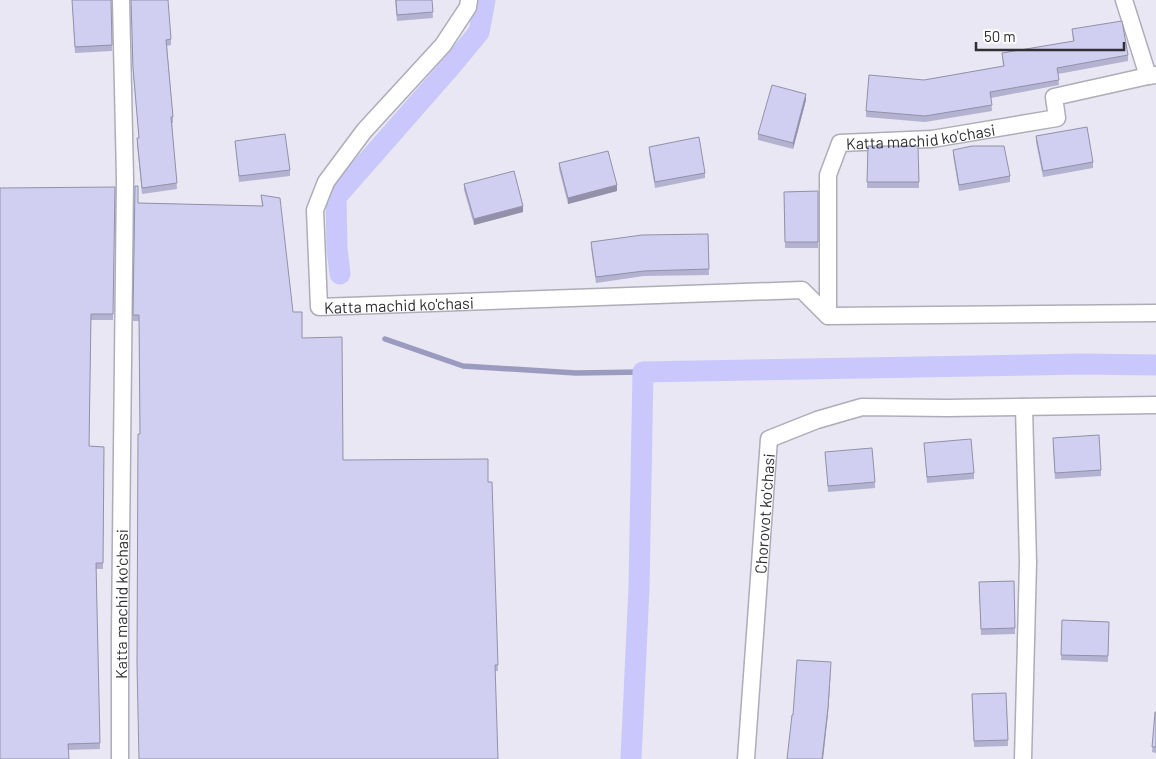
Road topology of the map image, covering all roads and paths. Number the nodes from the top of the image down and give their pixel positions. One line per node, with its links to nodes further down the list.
1 (121, 0): 9 (street, Katta machid ko'chasi)
2 (469, 0): 6 (street, Katta machid ko'chasi)
3 (1124, 0): 4 (street, Katta machid ko'chasi)
4 (1152, 76): 6 (street, Katta machid ko'chasi)
5 (1156, 313): 6 (street)
6 (828, 316)
7 (1156, 405): 8 (street, Chorovot ko'chasi)
8 (1024, 407): 10 (street, Chorovot ko'chasi); 11 (street)
9 (120, 759)
10 (746, 759)
11 (1023, 759)

